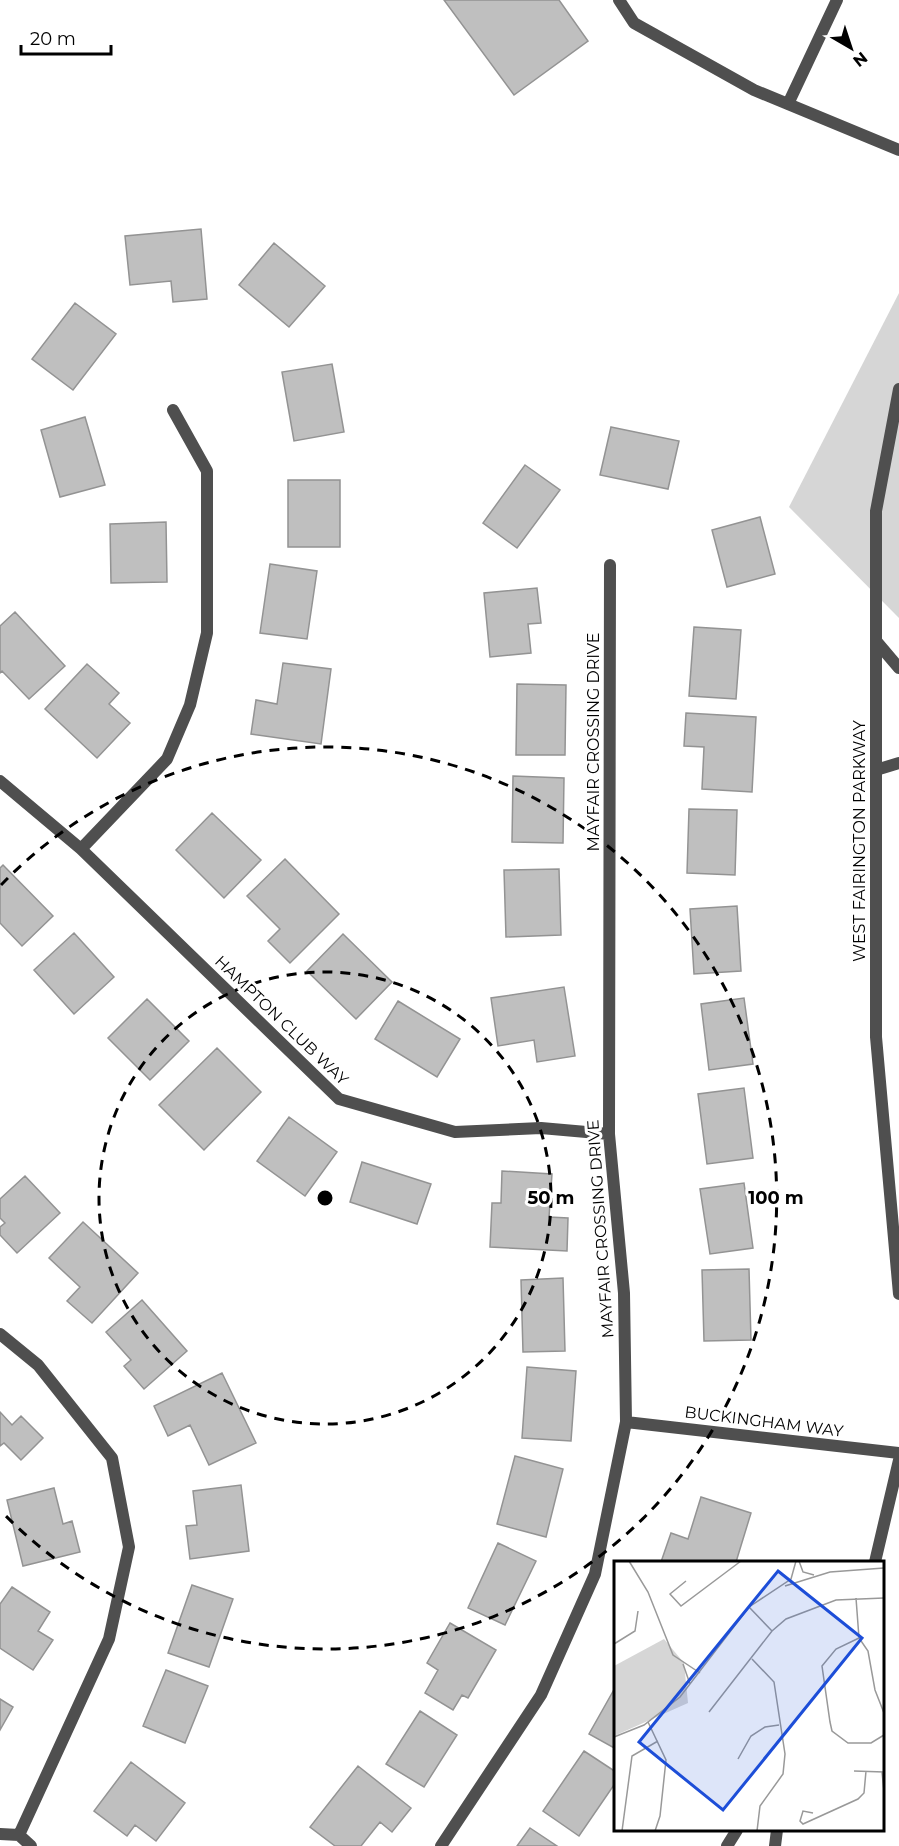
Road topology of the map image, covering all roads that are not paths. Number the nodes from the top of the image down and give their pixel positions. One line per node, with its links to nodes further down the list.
1 (619, 0): 3 (street)
2 (837, 0): 3 (street)
3 (788, 104): 4 (street)
4 (899, 150)
5 (899, 389): 8 (street, WEST FAIRINGTON PARKWAY)
6 (173, 410): 13 (street)
7 (610, 565): 14 (street, MAYFAIR CROSSING DRIVE)
8 (876, 641): 9 (street); 11 (street, WEST FAIRINGTON PARKWAY)
9 (899, 668)
10 (899, 763): 11 (street)
11 (876, 770): 15 (street, WEST FAIRINGTON PARKWAY)
12 (0, 781): 13 (street, HAMPTON CLUB WAY)
13 (81, 849): 14 (street, HAMPTON CLUB WAY)
14 (609, 1134): 17 (street, MAYFAIR CROSSING DRIVE)
15 (899, 1294)
16 (0, 1334): 24 (street)
17 (626, 1422): 18 (street, BUCKINGHAM WAY); 26 (street, MAYFAIR CROSSING DRIVE)
18 (899, 1453)
19 (899, 1460): 20 (street)
20 (874, 1561)
21 (736, 1831): 27 (street)
22 (777, 1831): 28 (street)
23 (0, 1834): 24 (street)
24 (19, 1835): 25 (street)
25 (31, 1846)
26 (441, 1846)
27 (728, 1846)
28 (775, 1846)

